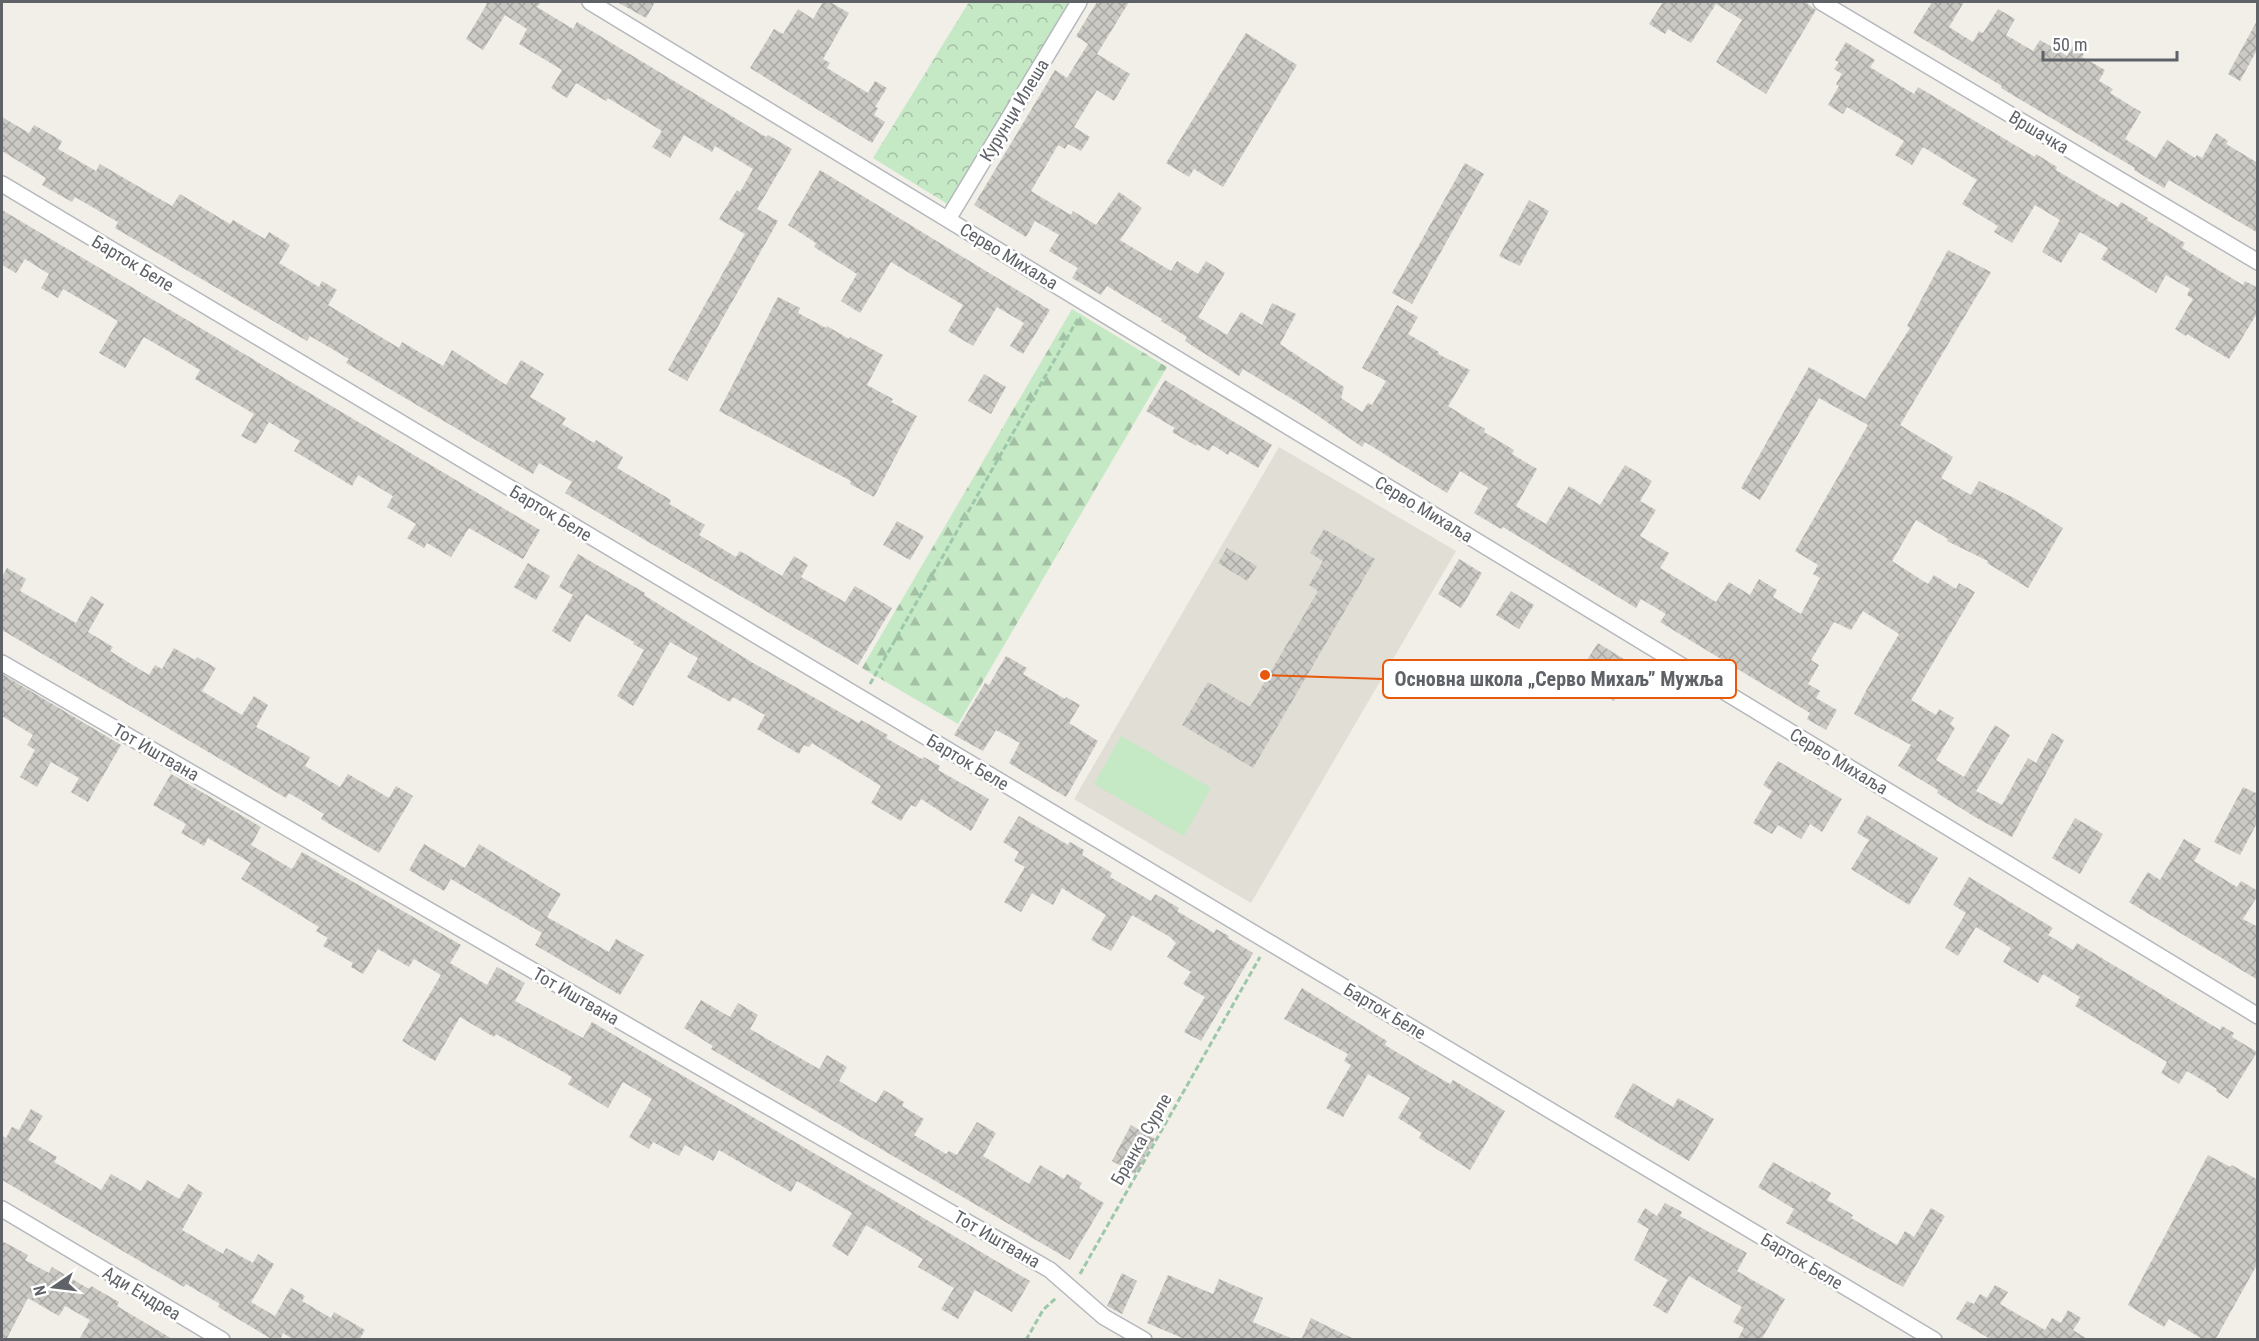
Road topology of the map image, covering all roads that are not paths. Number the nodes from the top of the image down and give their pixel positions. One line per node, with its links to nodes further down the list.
1 (590, 2): 5 (street, Серво Михаља)
2 (1079, 2): 5 (street, Курунци Илеша)
3 (1821, 2): 6 (street, Вршачка)
4 (2, 184): 12 (street, Барток Беле)
5 (948, 219): 8 (street, Серво Михаља)
6 (2258, 262)
7 (2, 663): 11 (street, Тот Иштвана)
8 (2258, 1016)
9 (2, 1209): 10 (street, Ади Ендреа)
10 (222, 1340)
11 (1144, 1340)
12 (1934, 1340)

